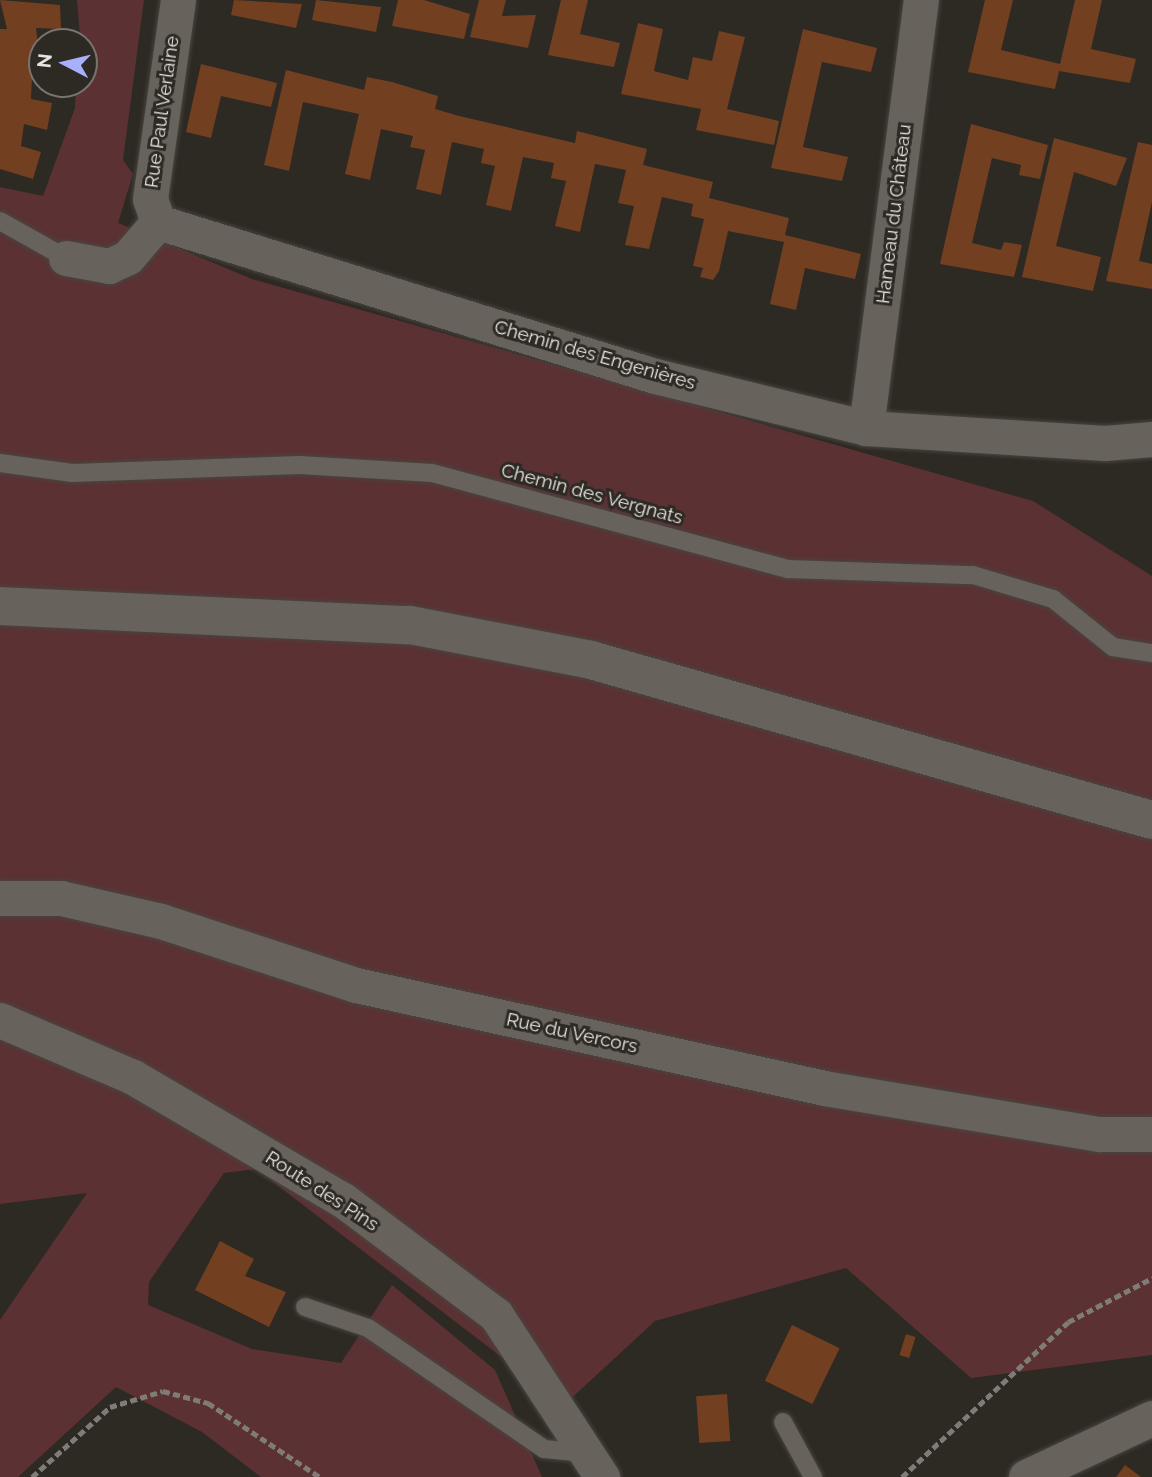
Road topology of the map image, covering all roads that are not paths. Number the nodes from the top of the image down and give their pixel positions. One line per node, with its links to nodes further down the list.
1 (178, 0): 4 (street, Rue Paul Verlaine)
2 (921, 0): 6 (street, Hameau du Château)
3 (0, 221): 5 (lane)
4 (158, 222): 5 (street); 6 (street, Chemin des Engenières)
5 (66, 258)
6 (866, 428): 7 (street, Chemin des Engenières)
7 (1152, 439)
8 (0, 463): 10 (lane, Chemin des Vergnats)
9 (0, 606): 11 (main road)
10 (1152, 653)
11 (1152, 820)
12 (0, 898): 14 (street, Rue du Vercors)
13 (0, 1020): 18 (street, Route des Pins)
14 (1152, 1134)
15 (305, 1307): 18 (lane)
16 (1152, 1418): 20 (street)
17 (783, 1422): 19 (lane)
18 (594, 1465)
19 (813, 1477)
20 (1026, 1477)

